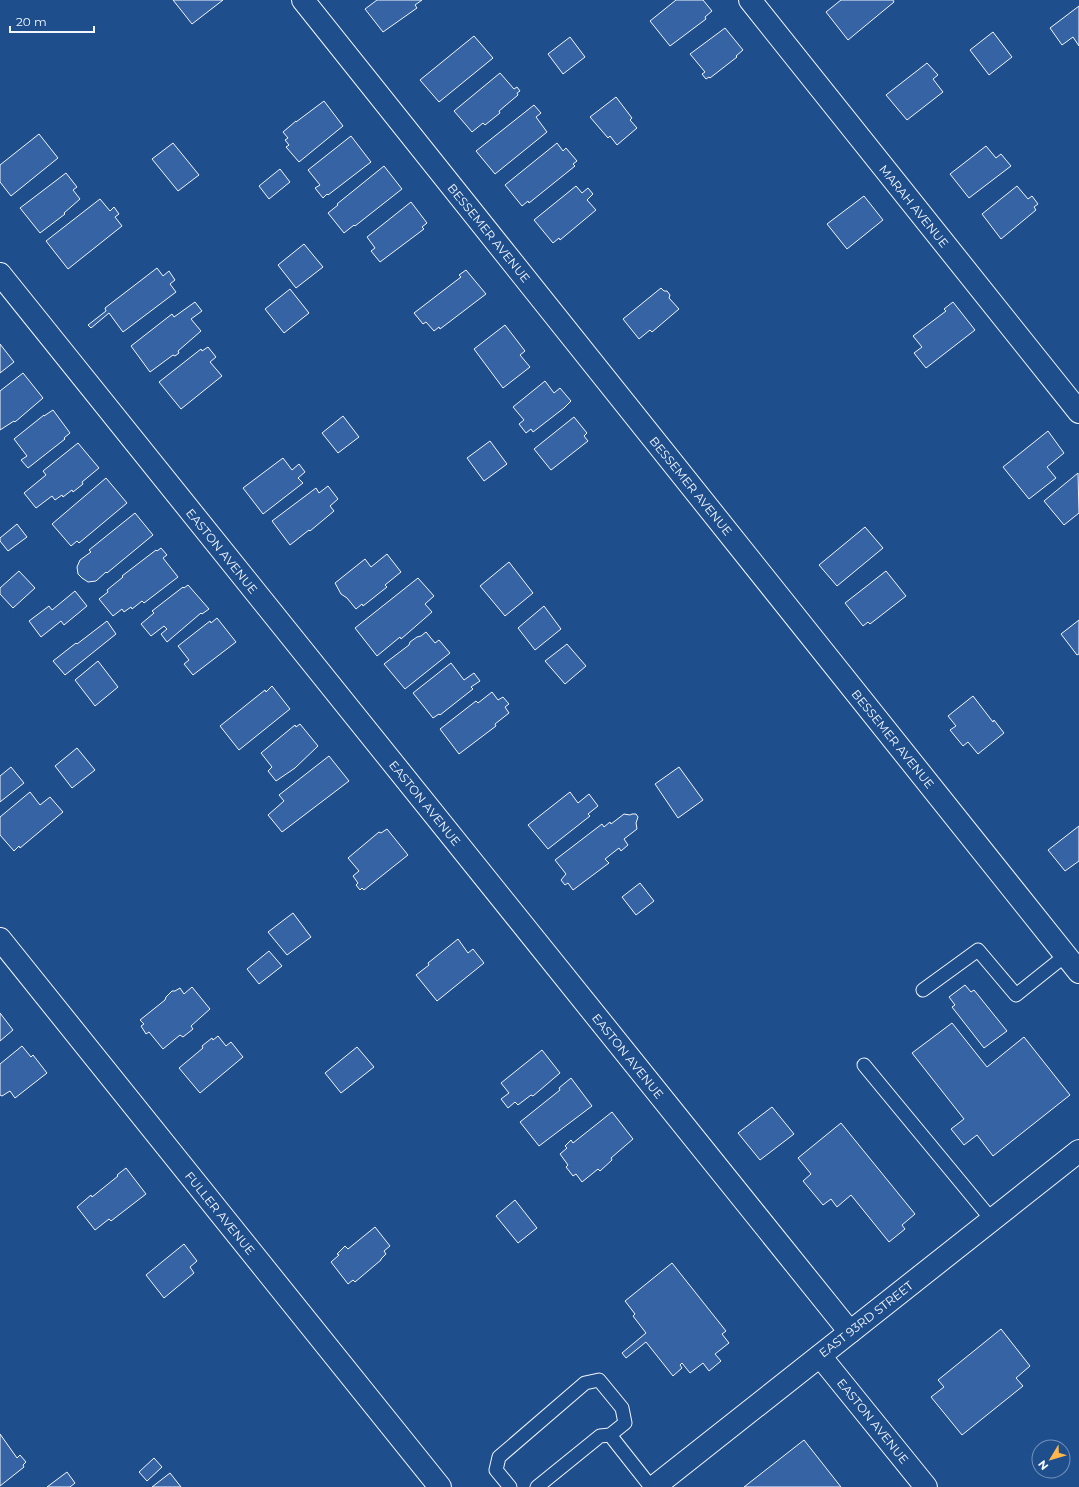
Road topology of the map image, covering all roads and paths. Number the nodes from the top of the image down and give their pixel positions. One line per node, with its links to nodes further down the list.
1 (303, 0): 6 (street, BESSEMER AVENUE)
2 (750, 0): 4 (street, MARAH AVENUE)
3 (0, 274): 12 (street, EASTON AVENUE)
4 (1079, 412)
5 (0, 939): 16 (street, FULLER AVENUE)
6 (1066, 955): 7 (street, BESSEMER AVENUE); 8 (lane)
7 (1079, 972)
8 (923, 990)
9 (864, 1066): 11 (lane)
10 (1079, 1151): 11 (street, EAST 93RD STREET)
11 (992, 1220): 12 (street, EAST 93RD STREET)
12 (850, 1332): 13 (street, EAST 93RD STREET)
13 (820, 1356): 15 (street, EAST 93RD STREET); 19 (street, EASTON AVENUE)
14 (610, 1435): 15 (lane); 17 (lane); 18 (lane)
15 (662, 1484)
16 (440, 1487)
17 (510, 1487)
18 (537, 1487)
19 (926, 1487)

